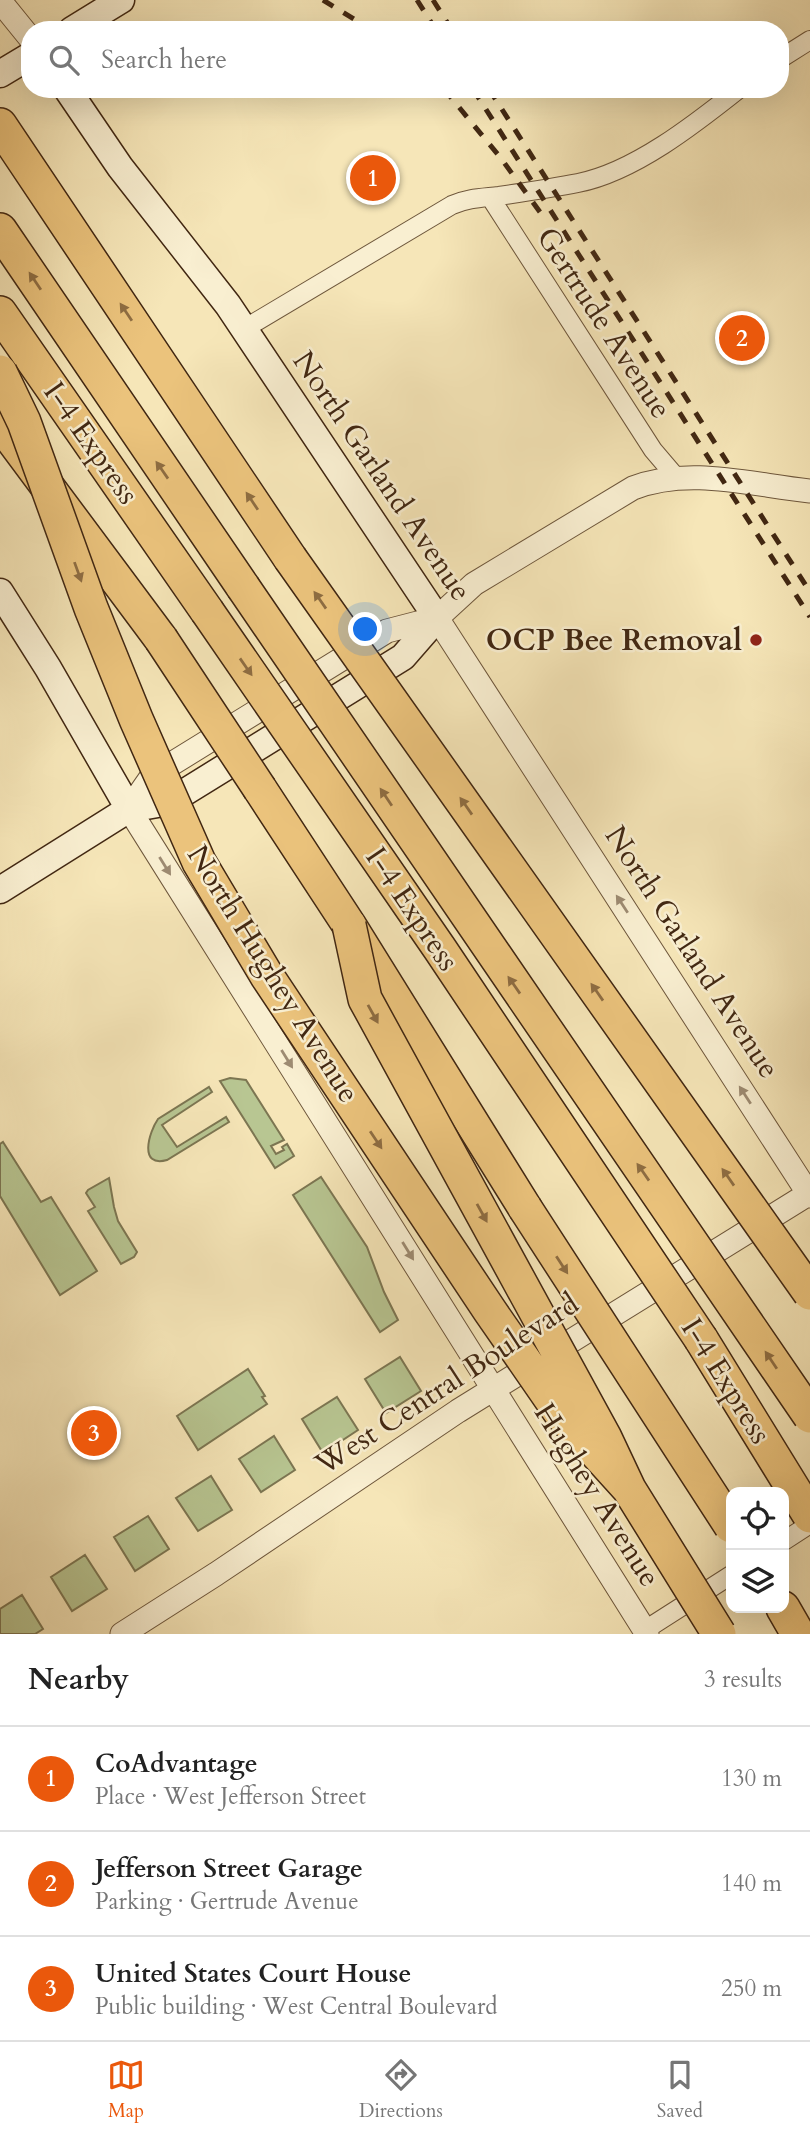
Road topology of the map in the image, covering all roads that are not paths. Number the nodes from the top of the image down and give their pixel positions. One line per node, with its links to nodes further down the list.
1 (121, 0): 3 (main road)
2 (0, 1): 4 (street)
3 (87, 21)
4 (21, 27)
5 (810, 40): 6 (street)
6 (789, 53)
7 (21, 61): 8 (main road)
8 (0, 74)
9 (73, 98): 15 (main road, North Garland Avenue)
10 (728, 98): 12 (street)
11 (4, 131): 26 (highway, one-way to 11, bridge)
12 (489, 197): 15 (street); 18 (street, Gertrude Avenue)
13 (0, 230): 29 (highway, I-4 Express, one-way to 13, bridge)
14 (0, 313): 27 (highway, I-4 Express, one-way to 27, bridge)
15 (244, 329): 21 (main road, North Garland Avenue)
16 (0, 372): 31 (highway, one-way to 31, bridge)
17 (0, 423): 24 (highway, bridge)
18 (676, 477): 19 (street); 21 (street)
19 (810, 491)
20 (0, 592): 22 (main road, North Hughey Avenue)
21 (437, 618): 22 (main road); 25 (street, North Garland Avenue, one-way to 21)
22 (129, 808): 23 (main road); 28 (street, North Hughey Avenue, one-way to 28)
23 (0, 890)
24 (349, 925): 31 (highway, one-way to 31, bridge); 33 (highway, one-way to 33, bridge)
25 (809, 1194): 28 (street, West Central Boulevard)
26 (810, 1293)
27 (701, 1339): 30 (highway); 32 (highway, I-4 Express)
28 (494, 1389): 38 (street, Hughey Avenue); 39 (street, West Central Boulevard)
29 (810, 1416)
30 (810, 1488)
31 (629, 1489): 40 (highway, bridge)
32 (810, 1516)
33 (726, 1518)
34 (810, 1524): 35 (street)
35 (789, 1538)
36 (726, 1577): 38 (street)
37 (786, 1613): 41 (highway)
38 (646, 1632)
39 (122, 1634)
40 (719, 1634)
41 (798, 1634)

